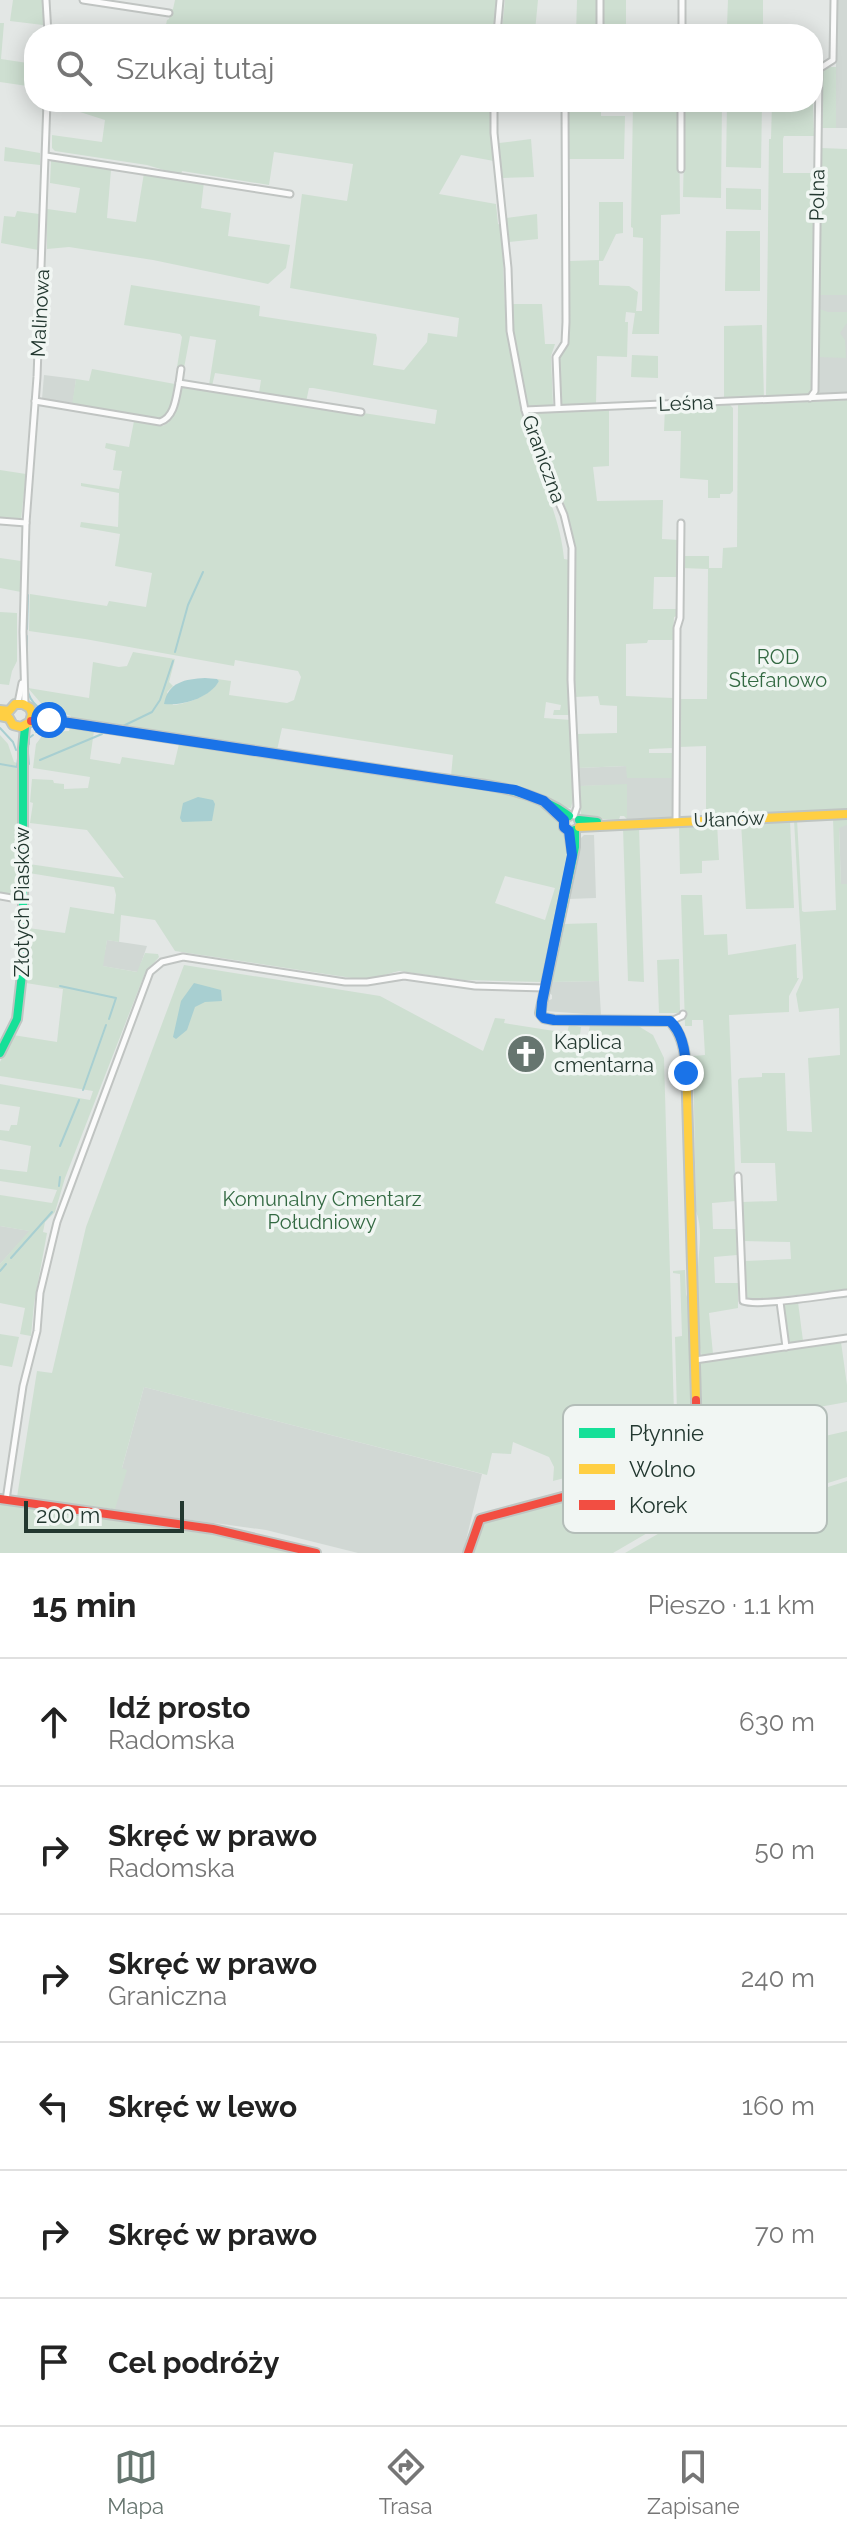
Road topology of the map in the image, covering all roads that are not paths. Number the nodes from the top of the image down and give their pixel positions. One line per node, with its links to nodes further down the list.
1 (46, 0): 8 (street)
2 (83, 0): 7 (street)
3 (500, 0): 9 (street)
4 (600, 0): 10 (street)
5 (682, 0): 11 (street)
6 (834, 0): 12 (street, Polna)
7 (169, 13)
8 (47, 24)
9 (498, 24)
10 (600, 24)
11 (682, 24)
12 (823, 66)
13 (47, 112): 18 (street, Malinowa)
14 (494, 112): 27 (street, Graniczna)
15 (565, 112): 26 (street)
16 (681, 112): 19 (street)
17 (818, 112): 24 (street, Polna)
18 (46, 156): 20 (street); 25 (street, Malinowa)
19 (681, 169)
20 (290, 194)
21 (181, 369): 22 (street)
22 (179, 383): 25 (street); 28 (street)
23 (847, 396): 24 (street, Leśna)
24 (810, 398): 26 (street, Leśna)
25 (35, 401): 30 (street, Malinowa)
26 (558, 407): 27 (street, Leśna)
27 (525, 410): 37 (street, Graniczna)
28 (361, 412)
29 (0, 521): 30 (street)
30 (26, 523): 32 (street)
31 (681, 523): 36 (street)
32 (21, 704): 33 (street); 34 (street)
33 (4, 714): 34 (street)
34 (27, 722): 37 (street); 39 (street, Złotych Piasków)
35 (847, 814): 36 (street, Ułanów)
36 (676, 821): 37 (street, Ułanów)
37 (573, 823): 40 (street, Graniczna)
38 (0, 896): 39 (street)
39 (23, 900): 43 (street, Złotych Piasków)
40 (545, 988): 42 (street); 52 (street)
41 (683, 1014): 42 (street)
42 (670, 1021): 49 (street)
43 (0, 1053)
44 (738, 1176): 46 (street)
45 (847, 1293): 46 (street)
46 (780, 1302): 48 (street)
47 (847, 1338): 48 (street)
48 (786, 1347): 49 (street)
49 (695, 1360): 50 (street)
50 (696, 1405)
51 (563, 1497): 54 (street)
52 (3, 1499): 53 (street)
53 (316, 1553)
54 (468, 1553)

